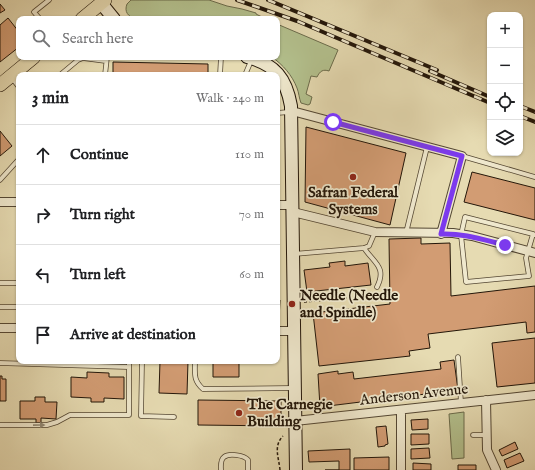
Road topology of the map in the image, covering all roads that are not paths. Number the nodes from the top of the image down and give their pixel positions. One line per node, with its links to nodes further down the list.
1 (49, 0): 3 (lane)
2 (103, 2): 4 (main road); 5 (main road)
3 (37, 16)
4 (86, 16)
5 (112, 16)
6 (30, 60): 18 (main road)
7 (78, 60): 12 (lane)
8 (106, 60): 13 (lane)
9 (221, 60): 14 (lane)
10 (249, 60): 15 (lane)
11 (255, 60): 16 (main road)
12 (64, 72)
13 (105, 72)
14 (220, 72)
15 (246, 72)
16 (276, 72)
17 (280, 76): 20 (main road)
18 (5, 79): 19 (lane)
19 (16, 85)
20 (292, 111): 21 (lane); 22 (street); 30 (main road)
21 (280, 113)
22 (427, 147): 23 (street); 32 (lane)
23 (462, 156): 25 (lane); 33 (street)
24 (16, 162): 26 (lane)
25 (535, 177)
26 (0, 180)
27 (0, 202): 28 (street)
28 (16, 202)
29 (280, 206): 30 (street)
30 (293, 209): 31 (street); 38 (main road)
31 (375, 232): 32 (street); 36 (lane)
32 (406, 233): 33 (street)
33 (441, 234): 35 (street)
34 (534, 234): 35 (lane); 37 (lane)
35 (461, 235): 37 (street); 37 (lane)
36 (364, 248): 38 (lane); 41 (lane)
37 (531, 252)
38 (293, 254): 47 (main road)
39 (0, 283): 40 (lane)
40 (16, 283)
41 (377, 287)
42 (0, 307): 43 (lane)
43 (16, 307)
44 (0, 328): 45 (street)
45 (16, 328)
46 (280, 331): 47 (street)
47 (295, 331): 56 (main road)
48 (458, 357): 59 (lane)
49 (0, 363): 50 (lane)
50 (16, 363)
51 (32, 364): 55 (lane)
52 (130, 364): 55 (lane)
53 (142, 364): 61 (lane)
54 (195, 364): 56 (lane)
55 (129, 367): 63 (lane, one-way to 55)
56 (295, 388): 62 (main road)
57 (535, 395): 58 (street, Anderson Avenue)
58 (486, 400): 59 (street, Anderson Avenue); 65 (street)
59 (461, 403): 60 (street, Anderson Avenue)
60 (401, 410): 62 (street, Anderson Avenue); 69 (street)
61 (174, 417)
62 (295, 422): 68 (main road)
63 (0, 425)
64 (473, 435): 65 (lane)
65 (487, 435): 70 (street)
66 (222, 470): 67 (lane)
67 (248, 470)
68 (296, 470)
69 (401, 470)
70 (496, 470)

